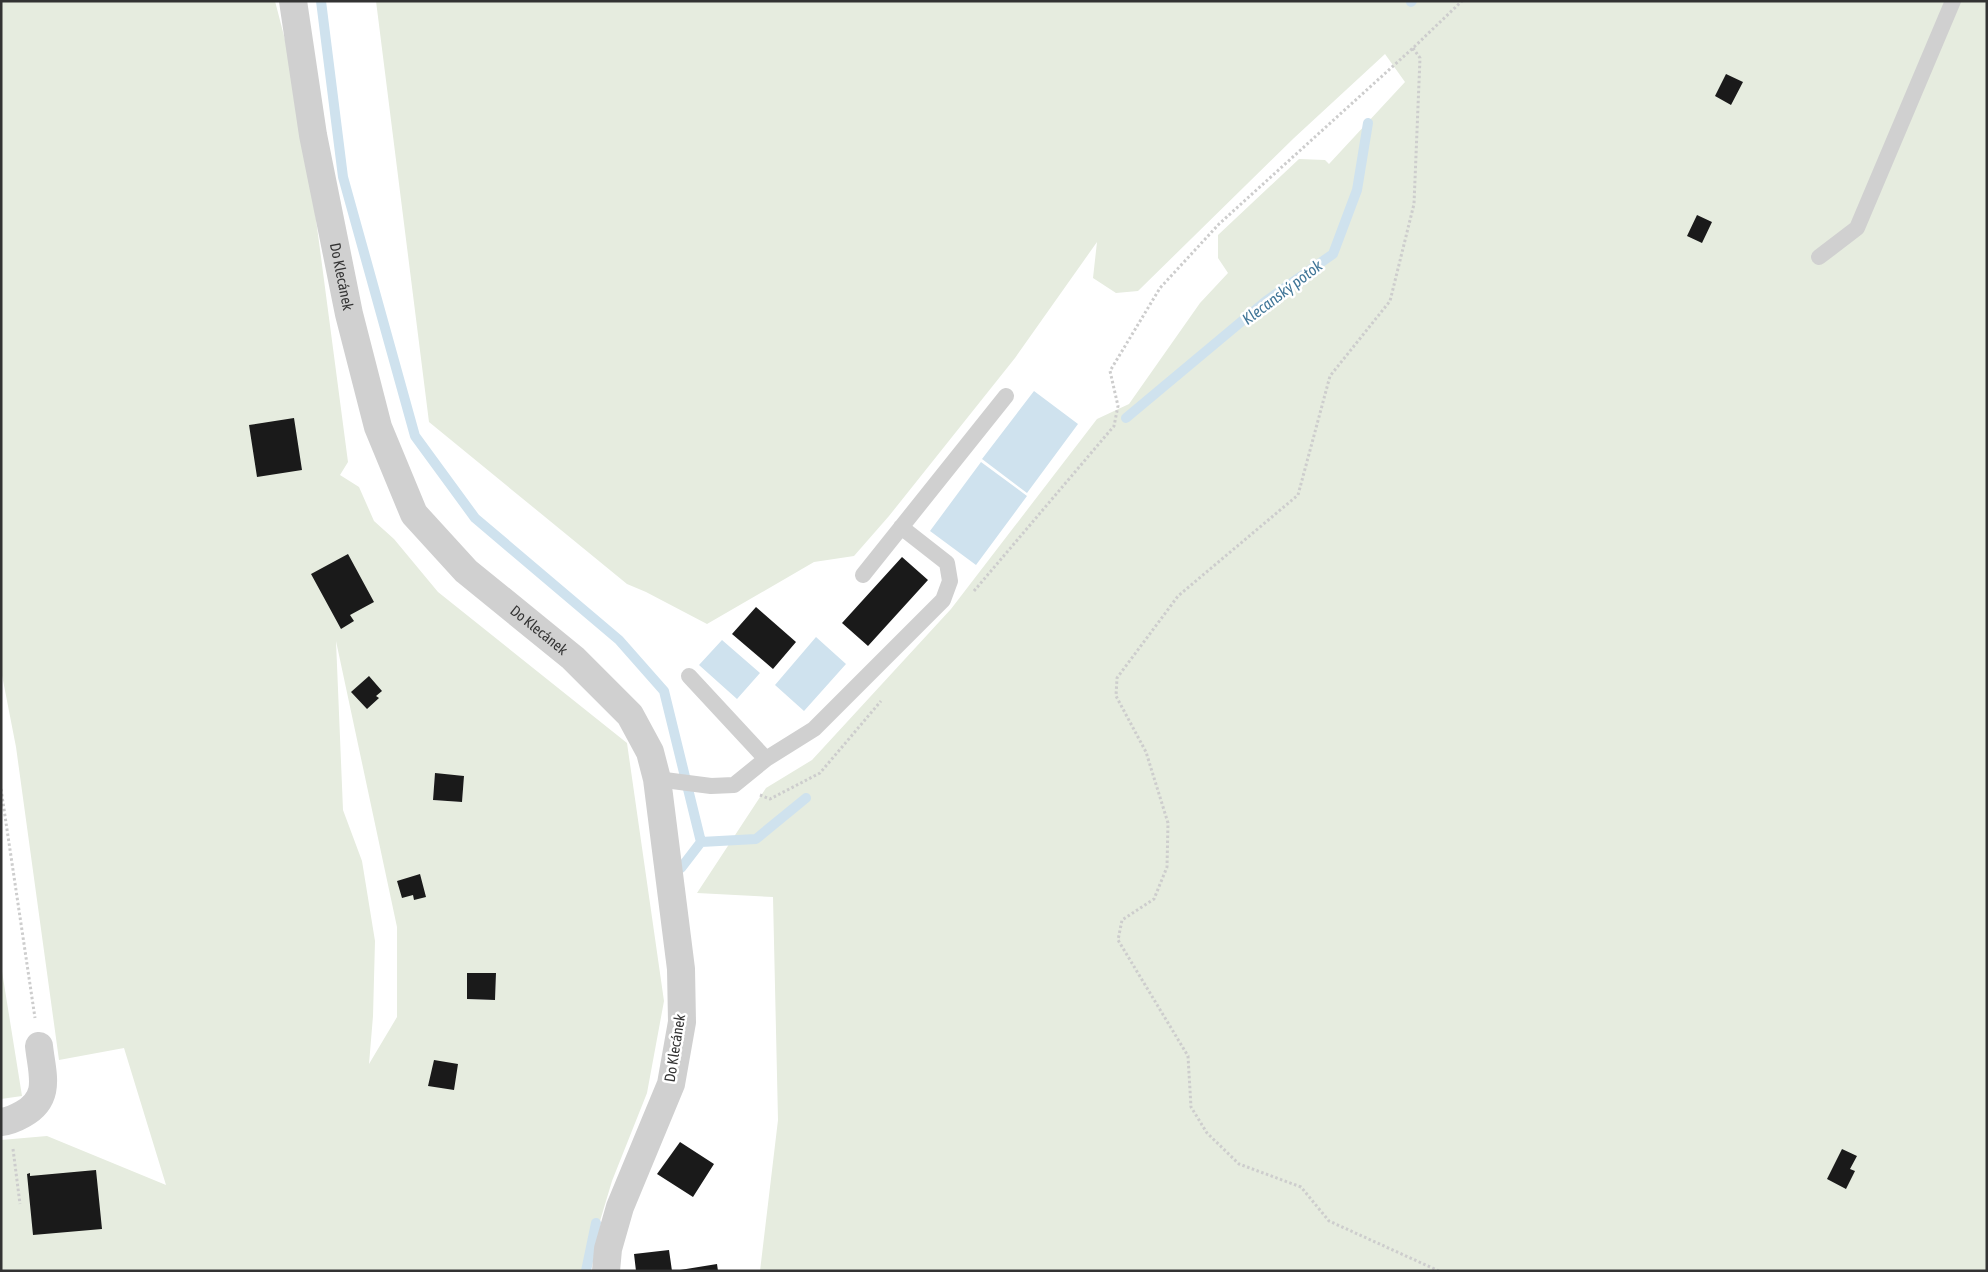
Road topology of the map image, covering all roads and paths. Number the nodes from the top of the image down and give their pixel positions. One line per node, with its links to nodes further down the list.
1 (293, 1): 13 (street, Do Klecánek)
2 (1462, 1): 4 (path)
3 (1953, 1): 5 (lane)
4 (1413, 48): 9 (path); 20 (path)
5 (1819, 257)
6 (1006, 396): 7 (lane)
7 (901, 527): 8 (lane); 12 (lane)
8 (863, 575)
9 (973, 592)
10 (689, 676): 12 (lane)
11 (884, 698): 14 (path)
12 (766, 759): 14 (lane)
13 (656, 779): 14 (lane); 19 (street, Do Klecánek)
14 (734, 785)
15 (1, 789): 16 (path)
16 (39, 1046): 17 (street)
17 (5, 1122): 18 (path)
18 (20, 1204)
19 (606, 1271)
20 (1438, 1271)

